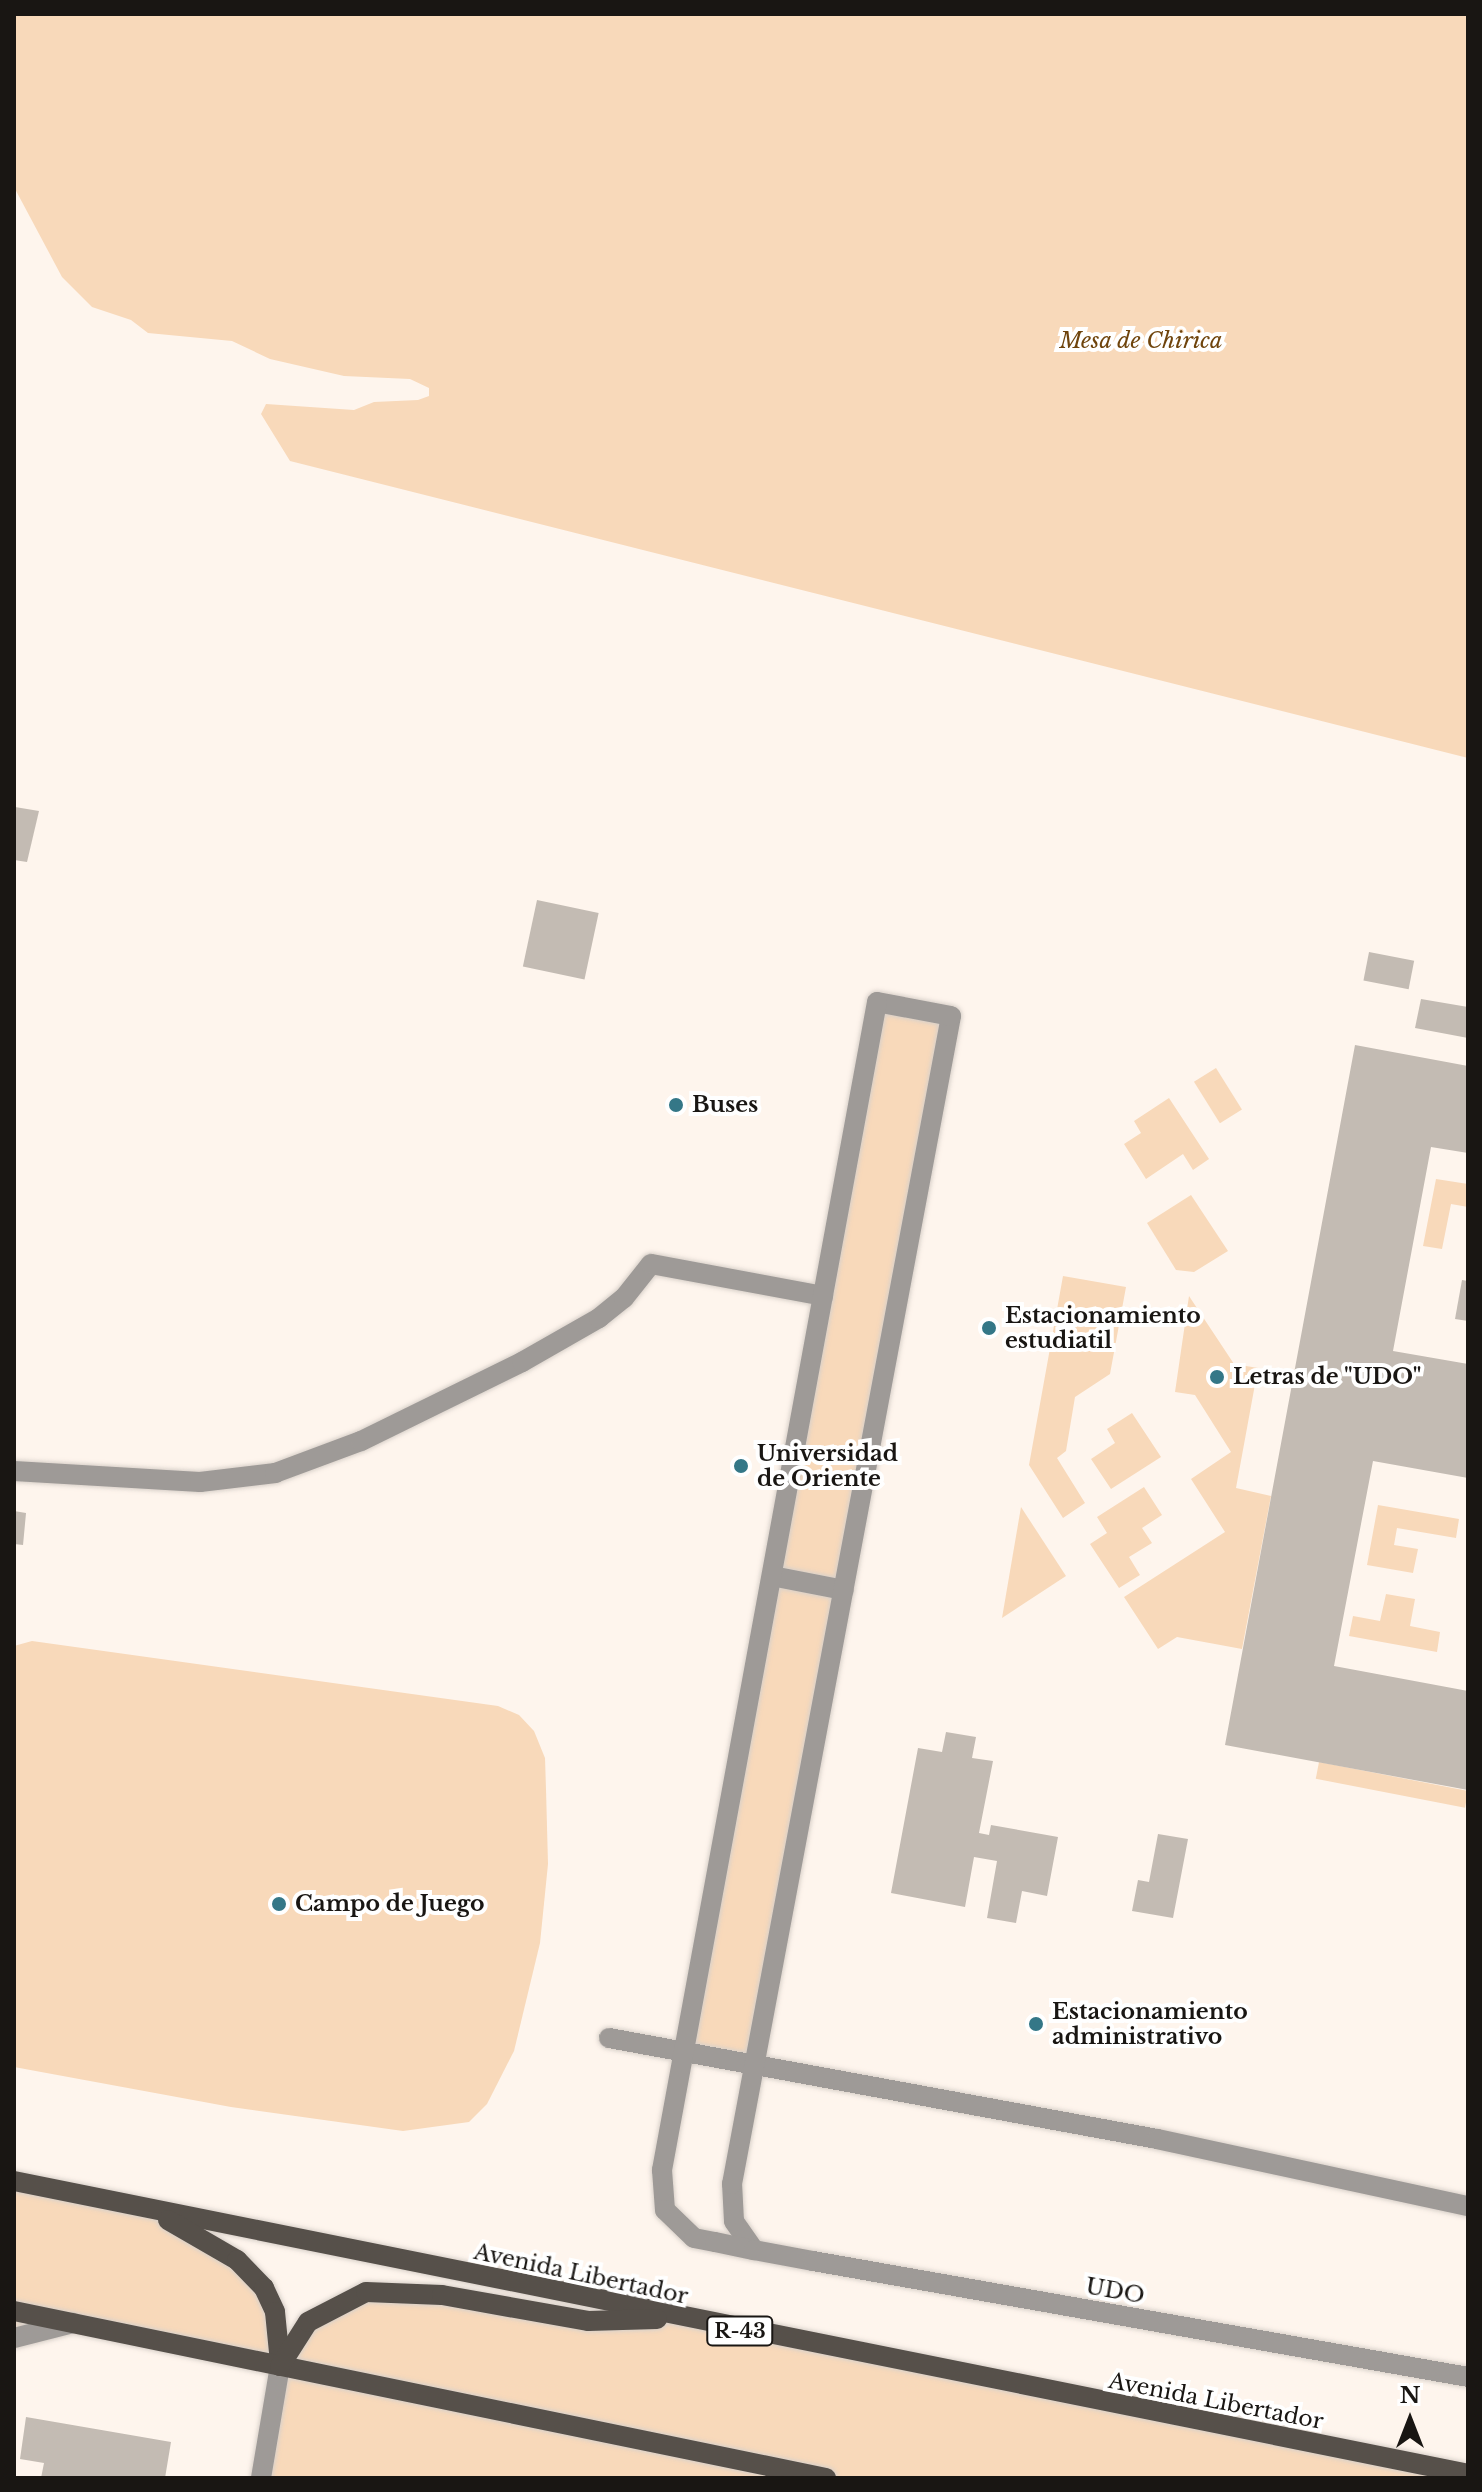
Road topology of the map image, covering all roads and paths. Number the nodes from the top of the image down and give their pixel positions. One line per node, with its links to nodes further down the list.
1 (823, 1296): 2 (street); 3 (street, UDO); 4 (street, UDO)
2 (14, 1471)
3 (772, 1576): 4 (street); 6 (street, UDO)
4 (844, 1590): 7 (street)
5 (609, 2038): 6 (street)
6 (684, 2052): 7 (street); 11 (street, UDO)
7 (754, 2065): 9 (street); 11 (street)
8 (14, 2181): 10 (main road, Avenida Libertador / R-43)
9 (1468, 2206)
10 (144, 2208): 13 (main road, Avenida Libertador / R-43); 16 (main road)
11 (754, 2250): 17 (street, UDO)
12 (14, 2311): 14 (main road)
13 (672, 2317): 16 (main road); 18 (main road, Avenida Libertador / R-43)
14 (73, 2323): 15 (street); 16 (main road)
15 (14, 2338)
16 (280, 2366): 19 (street); 20 (main road)
17 (1468, 2377)
18 (1468, 2474)
19 (261, 2478)
20 (826, 2478)

